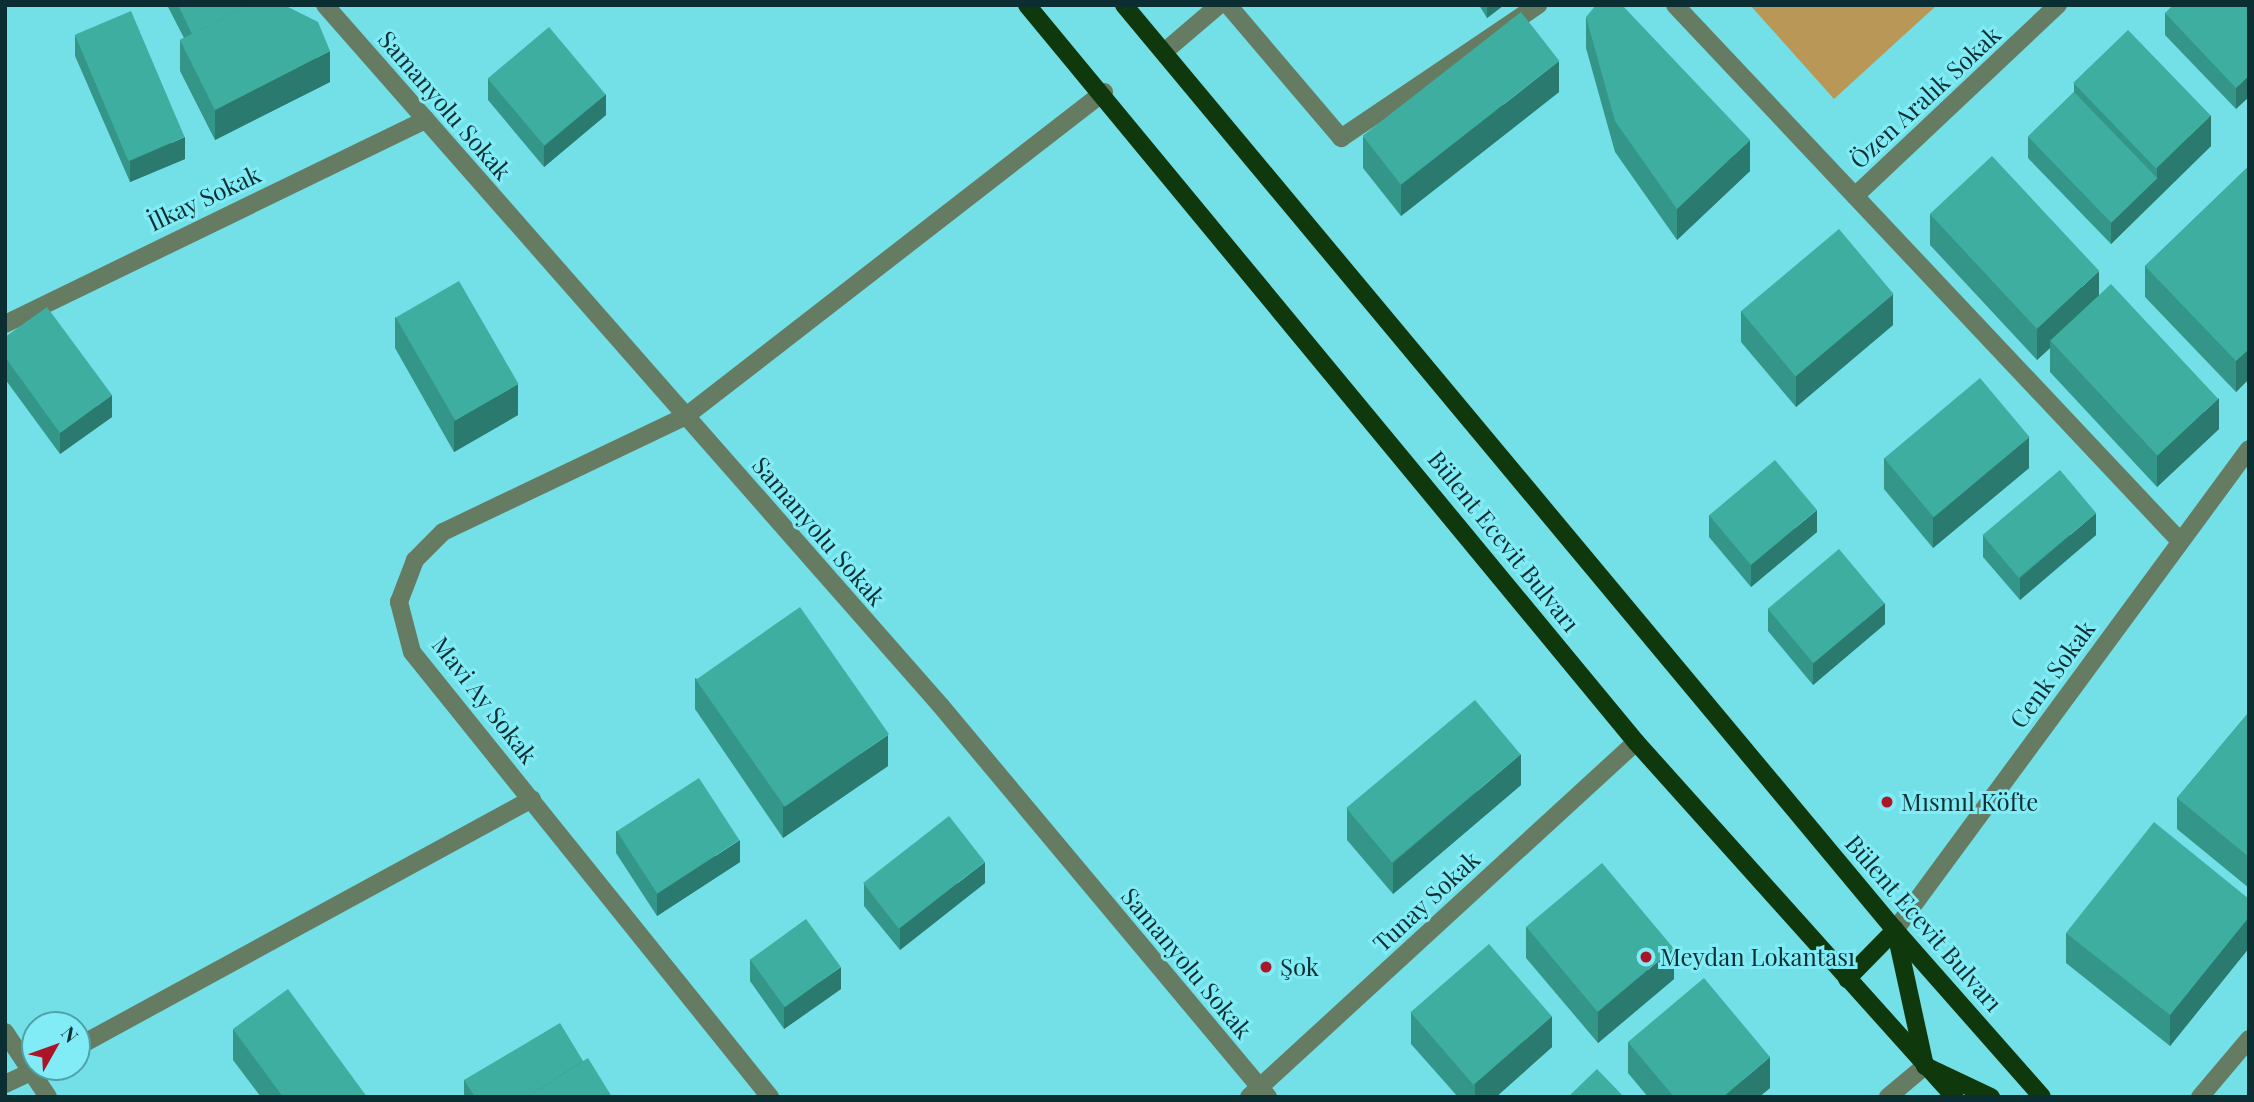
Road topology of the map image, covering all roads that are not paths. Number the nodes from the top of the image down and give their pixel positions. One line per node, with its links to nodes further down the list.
1 (325, 5): 13 (street, Samanyolu Sokak)
2 (1027, 5): 12 (main road, Bülent Ecevit Bulvarı)
3 (1124, 5): 11 (main road, Bülent Ecevit Bulvarı)
4 (1219, 5): 11 (street)
5 (1228, 5): 6 (street)
6 (1538, 5)
7 (1675, 5): 14 (street)
8 (2030, 5): 10 (street)
9 (2058, 5): 10 (street, Özen Aralık Sokak)
10 (2043, 19): 14 (street, Özen Aralık Sokak)
11 (1164, 52): 21 (main road, Bülent Ecevit Bulvarı)
12 (1104, 92): 16 (street, Mavi Ay Sokak); 19 (main road, Bülent Ecevit Bulvarı)
13 (426, 120): 15 (street, İlkay Sokak); 16 (street, Samanyolu Sokak)
14 (1856, 196): 18 (street)
15 (5, 324)
16 (686, 416): 20 (street, Mavi Ay Sokak); 30 (street, Samanyolu Sokak)
17 (2249, 449): 18 (street, Cenk Sokak)
18 (2180, 541): 21 (street, Cenk Sokak)
19 (1636, 742): 22 (main road, Bülent Ecevit Bulvarı); 30 (street, Tunay Sokak)
20 (532, 799): 24 (street); 31 (street, Mavi Ay Sokak)
21 (1895, 930): 22 (main road); 27 (main road); 35 (main road, Bülent Ecevit Bulvarı)
22 (1847, 979): 27 (main road, Bülent Ecevit Bulvarı)
23 (5, 1032): 26 (street)
24 (91, 1039)
25 (2249, 1039): 36 (street)
26 (21, 1051)
27 (1925, 1066): 32 (street); 33 (main road, Bülent Ecevit Bulvarı); 34 (main road)
28 (21, 1076): 29 (street)
29 (5, 1084)
30 (1259, 1094)
31 (770, 1097)
32 (1888, 1097)
33 (1955, 1097)
34 (1992, 1097)
35 (2042, 1097)
36 (2200, 1097)

